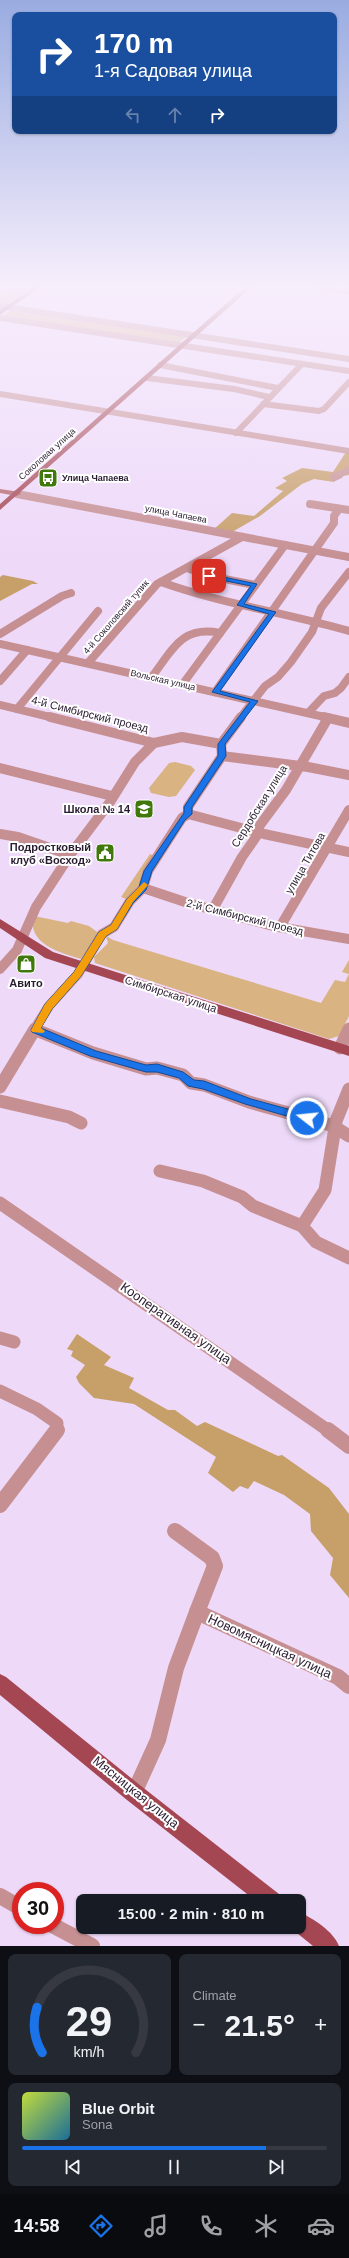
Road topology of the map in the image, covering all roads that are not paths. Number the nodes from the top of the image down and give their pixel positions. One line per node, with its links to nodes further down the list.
1 (221, 377): 5 (street)
2 (289, 377): 5 (street)
3 (147, 378): 7 (street); 9 (main road, Соколовая улица)
4 (349, 382): 8 (street)
5 (278, 388): 7 (street)
6 (0, 394): 9 (street)
7 (269, 397): 8 (street)
8 (263, 404): 10 (street)
9 (110, 412): 10 (street); 15 (main road, Соколовая улица)
10 (236, 432): 11 (street)
11 (349, 451)
12 (349, 470): 13 (street)
13 (334, 477)
14 (0, 491): 15 (street, улица Чапаева)
15 (17, 494): 17 (main road, Соколовая улица); 20 (street, улица Чапаева)
16 (310, 504): 18 (street)
17 (0, 508)
18 (339, 509): 19 (street); 22 (street)
19 (349, 510)
20 (242, 537): 21 (street, улица Чапаева); 24 (street, 4-й Соколовский тупик)
21 (285, 545): 22 (street, улица Чапаева); 27 (street)
22 (316, 551): 23 (street, улица Чапаева); 31 (street)
23 (349, 557)
24 (187, 568): 26 (street, 4-й Соколовский тупик); 27 (street)
25 (349, 572): 32 (street)
26 (161, 582): 29 (street); 39 (street, 4-й Соколовский тупик)
27 (255, 585): 29 (street)
28 (71, 593): 35 (street)
29 (240, 605): 31 (street); 34 (street)
30 (98, 611): 38 (street)
31 (273, 612): 32 (street); 44 (street)
32 (316, 622): 33 (street); 45 (street)
33 (349, 631)
34 (220, 633): 41 (street); 43 (street)
35 (0, 634)
36 (0, 644): 37 (street, Вольская улица)
37 (26, 650): 38 (street, Вольская улица); 42 (street)
38 (60, 657): 39 (street, Вольская улица); 47 (street)
39 (88, 663): 41 (street, Вольская улица)
40 (349, 677): 48 (street)
41 (151, 678): 43 (street, Вольская улица)
42 (0, 681)
43 (182, 685): 44 (street, Вольская улица)
44 (215, 692): 45 (street, Вольская улица)
45 (254, 701): 48 (street, Вольская улица); 52 (street)
46 (0, 705): 47 (street, 4-й Симбирский проезд)
47 (17, 709): 51 (street, 4-й Симбирский проезд)
48 (308, 713): 49 (street, Вольская улица)
49 (328, 718): 50 (street, Вольская улица); 54 (street, Сердобская улица)
50 (349, 723)
51 (154, 743): 52 (street, 4-й Симбирский проезд); 57 (street)
52 (221, 744): 53 (street)
53 (222, 756): 54 (street); 59 (street)
54 (299, 766): 56 (street); 60 (street, Сердобская улица)
55 (0, 768): 57 (street)
56 (349, 775)
57 (112, 796): 64 (street)
58 (349, 810): 62 (street, улица Титова)
59 (188, 814): 60 (street); 65 (street)
60 (258, 832): 62 (street); 66 (street, Сердобская улица)
61 (0, 834): 64 (street)
62 (328, 847): 63 (street); 68 (street, улица Титова)
63 (349, 852)
64 (70, 855): 69 (street)
65 (143, 888): 66 (street, 2-й Симбирский проезд); 71 (street)
66 (213, 909): 68 (street, 2-й Симбирский проезд)
67 (0, 922): 69 (main road, Симбирская улица)
68 (280, 927): 70 (street, 2-й Симбирский проезд)
69 (22, 936): 71 (main road, Симбирская улица); 72 (street)
70 (349, 939)
71 (82, 966): 73 (street); 75 (main road, Симбирская улица)
72 (0, 969)
73 (36, 1030): 76 (street); 80 (street)
74 (349, 1030): 75 (street)
75 (344, 1049)
76 (0, 1087)
77 (349, 1089): 80 (street)
78 (0, 1101): 79 (street)
79 (81, 1124)
80 (335, 1127): 81 (street); 84 (street)
81 (349, 1136)
82 (160, 1171): 84 (street)
83 (0, 1203): 89 (street, Кооперативная улица)
84 (302, 1226): 85 (street)
85 (349, 1258)
86 (0, 1338): 87 (street)
87 (14, 1342)
88 (0, 1391): 90 (street)
89 (349, 1446)
90 (0, 1505)
91 (175, 1531): 92 (street, Новомясницкая улица)
92 (197, 1612): 94 (street, Новомясницкая улица); 95 (street)
93 (0, 1683): 95 (main road, Мясницкая улица)
94 (349, 1686)
95 (134, 1793): 96 (main road, Мясницкая улица)
96 (263, 1894)
97 (0, 1896): 98 (street)
98 (12, 1903)
99 (306, 1928): 102 (main road)
100 (64, 1931): 101 (street)
101 (92, 1946)
102 (329, 1946)

